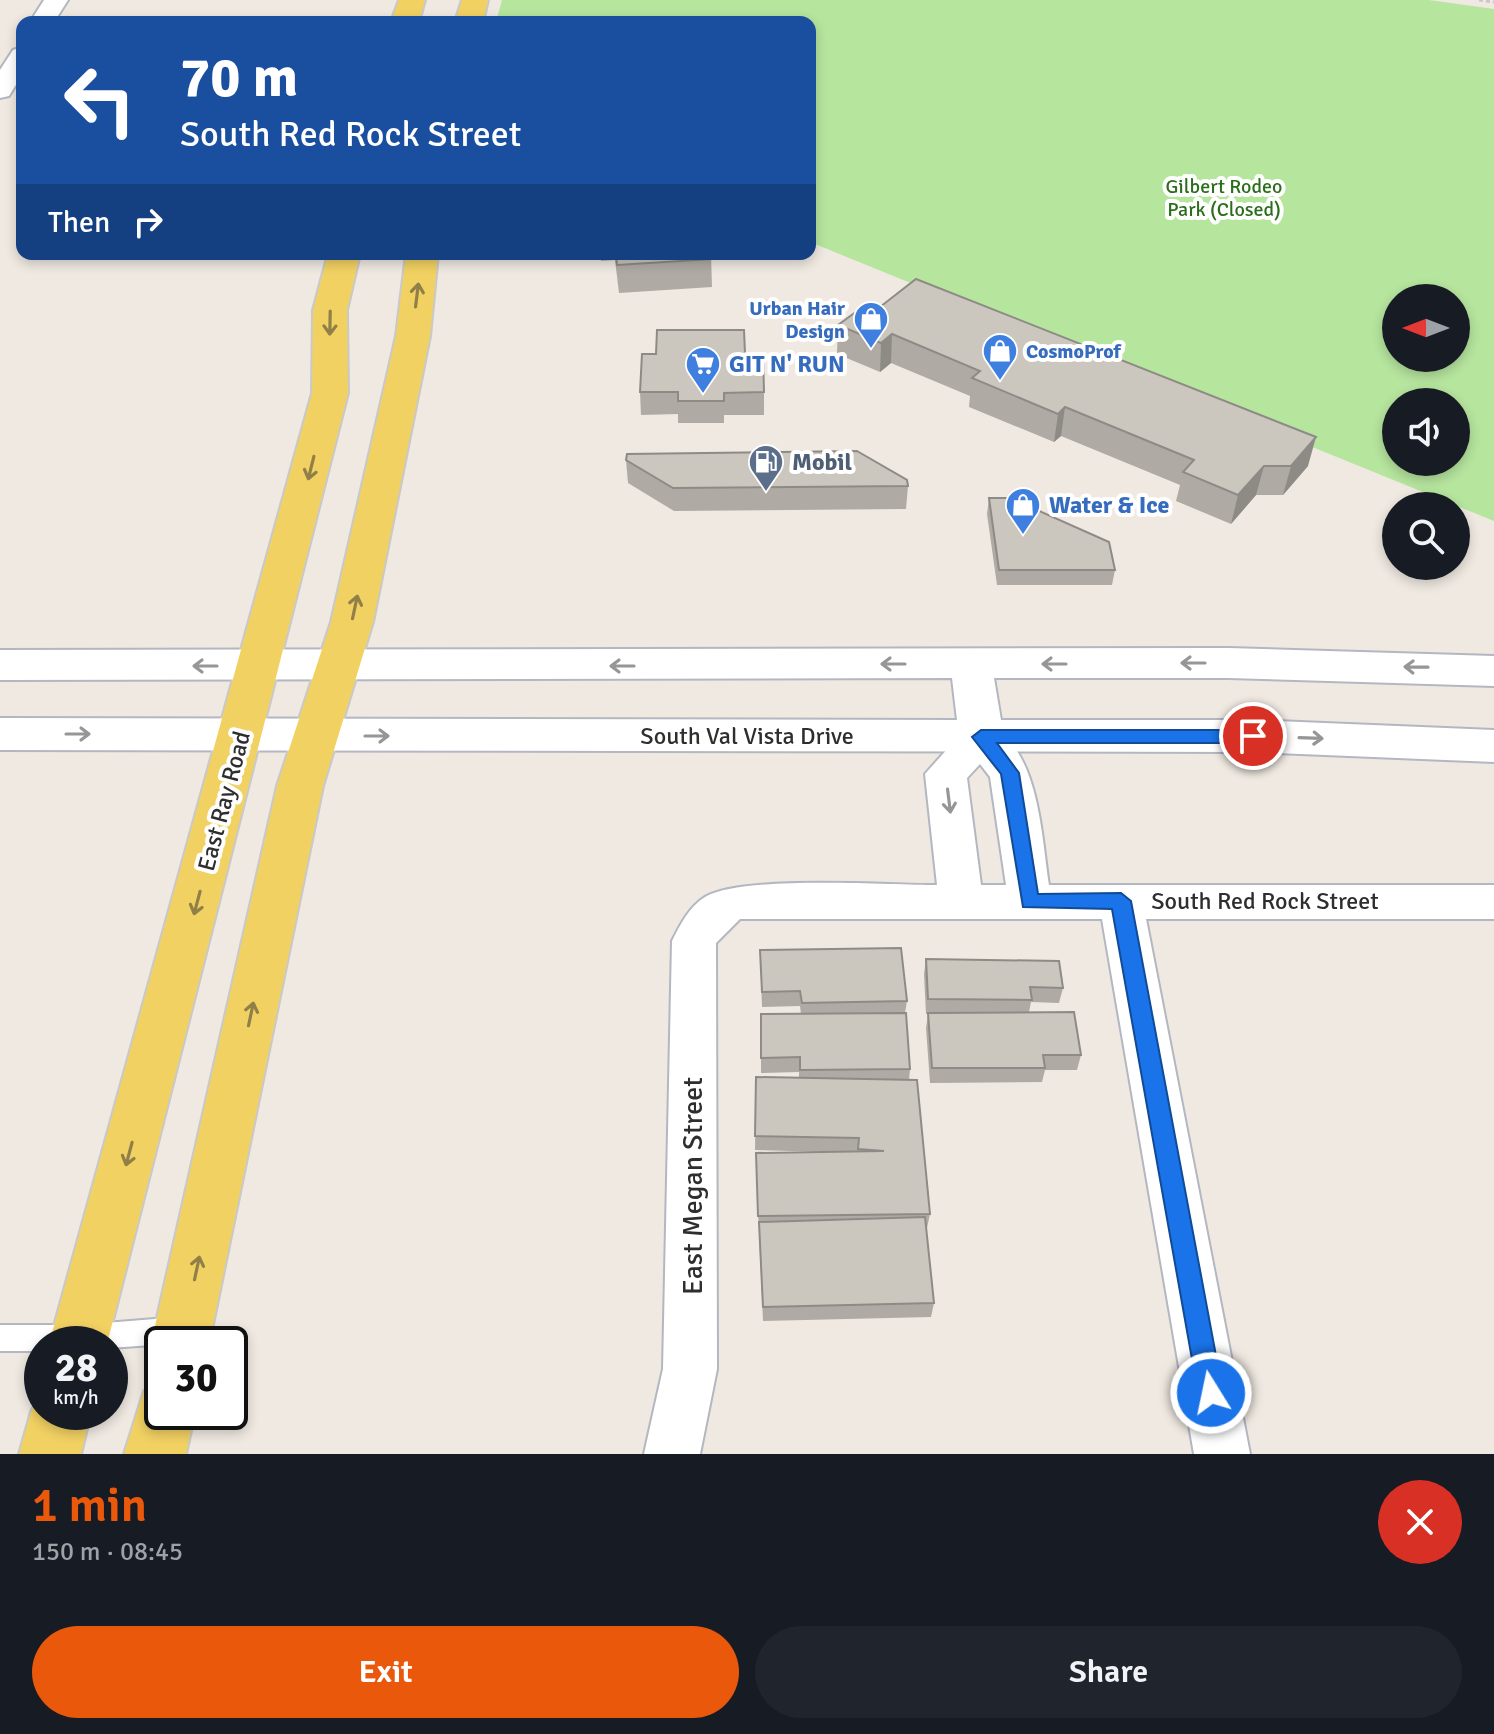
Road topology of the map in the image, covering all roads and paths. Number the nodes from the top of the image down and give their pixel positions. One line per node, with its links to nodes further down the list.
1 (1479, 0): 2 (path)
2 (1494, 2)
3 (16, 65): 4 (street)
4 (0, 90)
5 (342, 260): 9 (main road, East Ray Road, one-way to 9)
6 (421, 260): 10 (main road, one-way to 6)
7 (971, 664): 10 (main road, one-way to 10); 11 (main road, one-way to 7); 15 (main road)
8 (0, 665): 9 (main road, one-way to 8)
9 (260, 665): 10 (main road); 12 (main road, East Ray Road)
10 (339, 666): 14 (main road)
11 (1494, 671)
12 (243, 733): 13 (main road, South Val Vista Drive, one-way to 12); 14 (main road, South Val Vista Drive); 22 (main road, East Ray Road, one-way to 22)
13 (0, 734)
14 (317, 735): 15 (main road, South Val Vista Drive, one-way to 15); 23 (main road, one-way to 14)
15 (981, 737): 16 (main road, South Val Vista Drive, one-way to 16); 18 (street, one-way to 18); 19 (street)
16 (1494, 746)
17 (1121, 901): 19 (street, South Red Rock Street); 20 (street, South Red Rock Street); 31 (street)
18 (961, 902): 19 (street, South Red Rock Street); 21 (street, South Red Rock Street)
19 (1030, 902)
20 (1494, 902)
21 (706, 920): 30 (street, East Megan Street)
22 (83, 1326)
23 (184, 1326)
24 (0, 1338): 25 (lane)
25 (24, 1339)
26 (56, 1430): 28 (main road)
27 (161, 1430): 29 (main road)
28 (50, 1454)
29 (155, 1454)
30 (672, 1454)
31 (1222, 1454)

